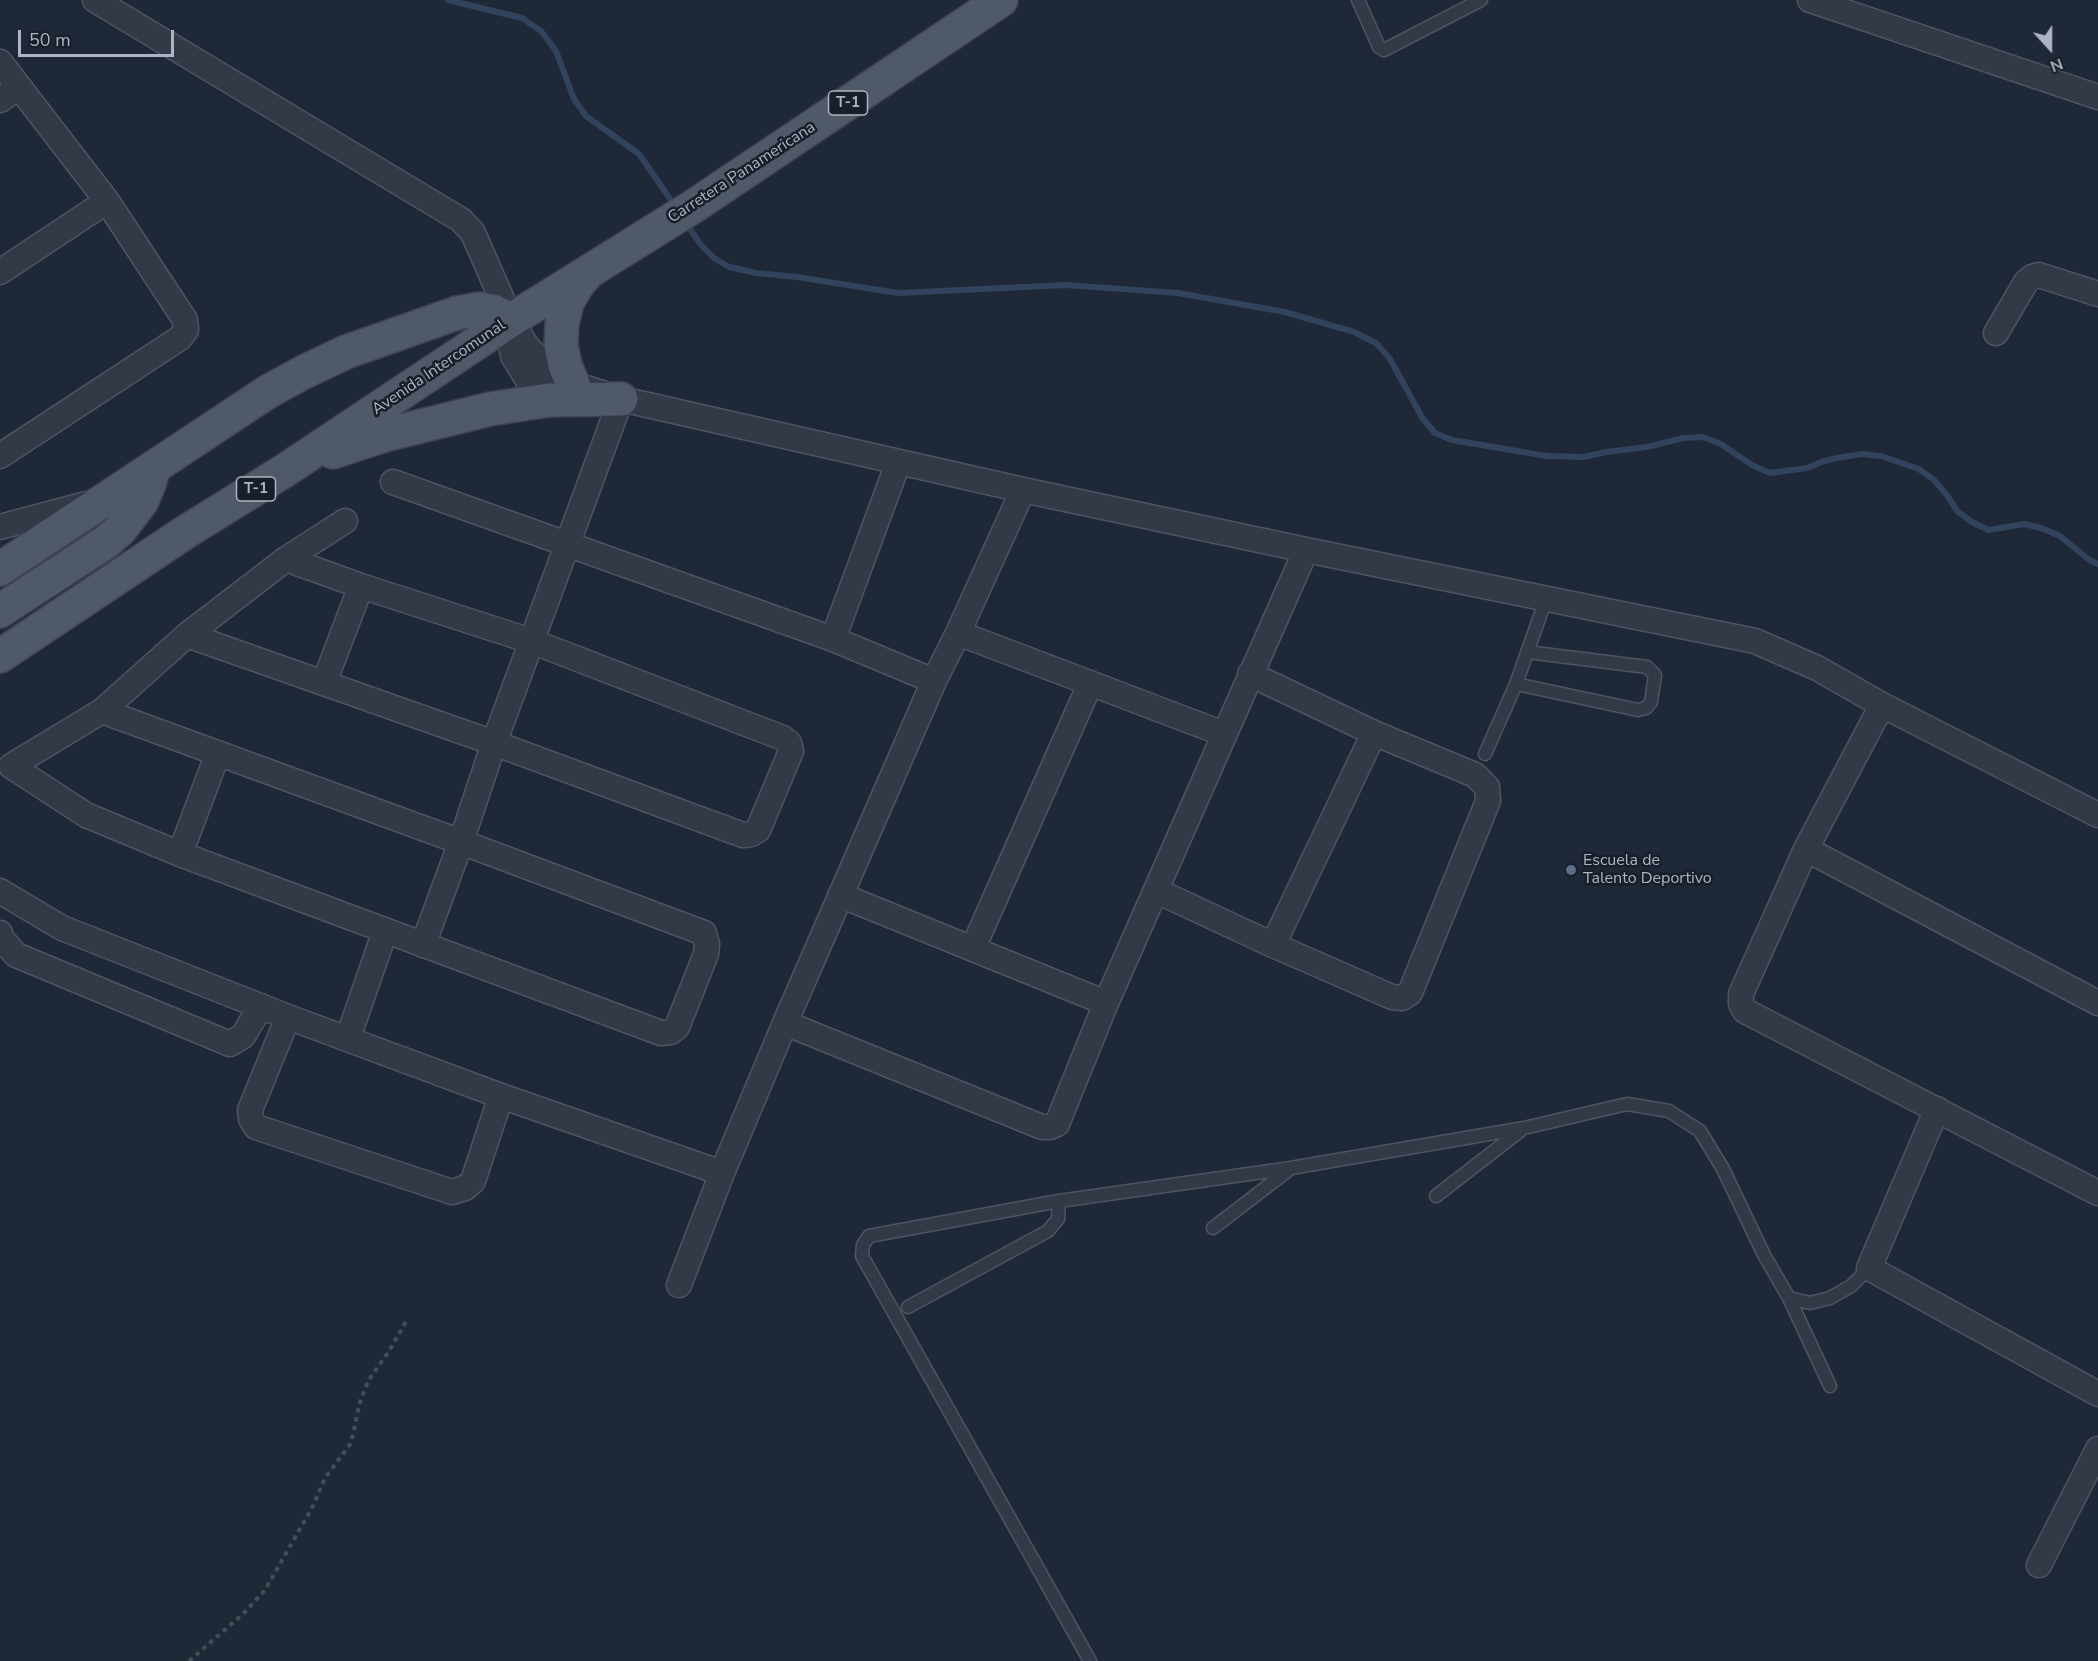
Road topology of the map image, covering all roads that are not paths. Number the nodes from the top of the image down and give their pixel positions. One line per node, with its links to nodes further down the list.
1 (96, 0): 13 (street)
2 (1001, 0): 10 (main road, Carretera Panamericana / T-1)
3 (1358, 0): 4 (lane)
4 (1481, 0)
5 (1810, 0): 8 (street)
6 (0, 62): 7 (street)
7 (10, 93): 9 (street)
8 (2098, 97)
9 (107, 201): 11 (street); 17 (street)
10 (591, 269): 13 (main road, Carretera Panamericana / T-1); 15 (main road)
11 (0, 272)
12 (2098, 294): 14 (street)
13 (511, 320): 15 (street); 19 (main road, Avenida Intercomunal); 20 (main road, Avenida Intercomunal / T-1)
14 (1996, 333)
15 (561, 392): 16 (main road); 20 (main road)
16 (621, 399): 18 (street); 26 (street)
17 (0, 456)
18 (898, 462): 22 (street); 35 (street)
19 (154, 467): 23 (main road, Avenida Intercomunal); 32 (main road)
20 (284, 471): 38 (main road, Avenida Intercomunal / T-1)
21 (393, 482): 26 (street)
22 (1023, 490): 27 (street); 33 (street)
23 (106, 499): 25 (street); 29 (main road, Avenida Intercomunal)
24 (345, 521): 28 (street)
25 (0, 527)
26 (567, 543): 35 (street); 36 (street)
27 (1306, 550): 31 (street); 39 (street)
28 (286, 559): 30 (street); 34 (street)
29 (0, 569)
30 (361, 586): 36 (street); 41 (street)
31 (1546, 599): 37 (lane); 44 (street)
32 (0, 610)
33 (958, 633): 40 (street); 42 (street)
34 (187, 635): 41 (street); 45 (street)
35 (832, 639): 40 (street)
36 (531, 641): 48 (street); 48 (street)
37 (1527, 652): 43 (lane); 43 (lane)
38 (0, 656)
39 (1250, 674): 46 (street); 47 (street)
40 (934, 681): 58 (street)
41 (324, 683): 48 (street)
42 (1090, 684): 47 (street); 63 (street)
43 (1516, 684): 50 (lane)
44 (1882, 705): 52 (street); 54 (street)
45 (102, 711): 49 (street); 51 (street)
46 (1374, 733): 62 (street); 62 (street)
47 (1224, 734): 57 (street)
48 (494, 743): 53 (street)
49 (218, 753): 53 (street); 55 (street)
50 (1485, 754)
51 (5, 770): 55 (street)
52 (2098, 816)
53 (461, 842): 61 (street); 61 (street)
54 (1806, 849): 65 (street); 71 (street)
55 (180, 854): 59 (street)
56 (0, 891): 66 (street)
57 (1157, 891): 62 (street); 64 (street)
58 (840, 894): 63 (street); 68 (street)
59 (385, 931): 61 (street); 69 (street)
60 (0, 933): 66 (street)
61 (423, 945)
62 (1273, 945)
63 (973, 948): 64 (street)
64 (1106, 1003): 68 (street)
65 (2098, 1003)
66 (261, 1006): 67 (street)
67 (288, 1017): 69 (street); 70 (street)
68 (784, 1023): 74 (street)
69 (348, 1038): 70 (street)
70 (501, 1096): 74 (street)
71 (1936, 1109): 75 (street); 79 (street)
72 (1524, 1128): 73 (lane); 76 (lane); 81 (lane)
73 (1291, 1168): 77 (lane); 78 (lane)
74 (722, 1173): 80 (street)
75 (2098, 1193)
76 (1436, 1196)
77 (1059, 1201): 82 (lane); 87 (lane)
78 (1213, 1228)
79 (1869, 1268): 81 (lane); 84 (street)
80 (679, 1285)
81 (1789, 1298): 83 (lane)
82 (909, 1307)
83 (1830, 1386)
84 (2098, 1394)
85 (2098, 1449): 86 (street)
86 (2039, 1565)
87 (1089, 1661)

